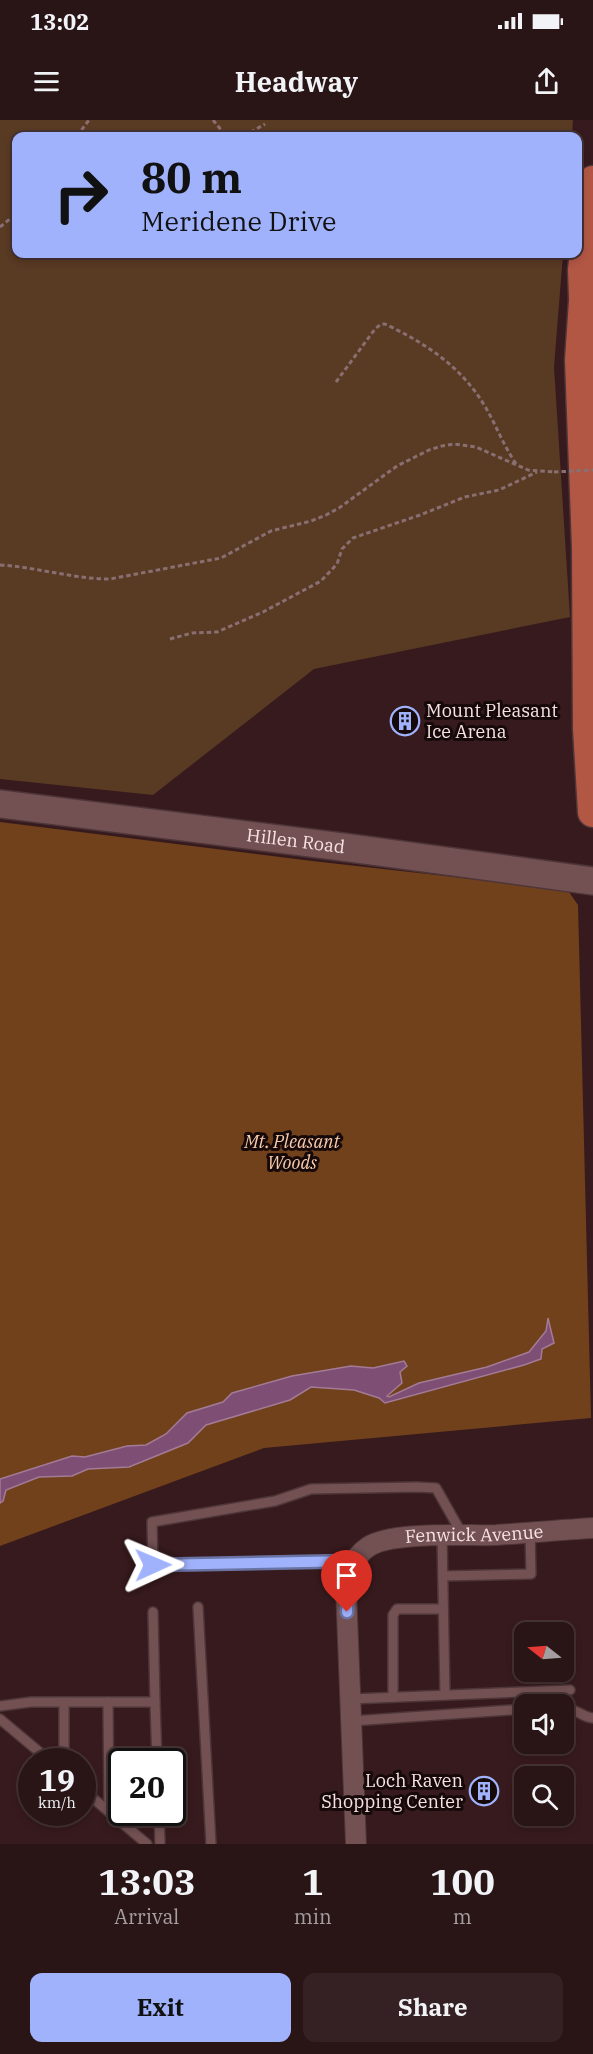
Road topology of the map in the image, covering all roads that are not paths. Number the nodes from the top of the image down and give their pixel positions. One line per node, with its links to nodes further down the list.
1 (593, 181): 2 (main road)
2 (588, 288): 4 (main road)
3 (0, 804): 5 (street, Hillen Road)
4 (593, 812)
5 (593, 881)
6 (593, 1528): 7 (street, Fenwick Avenue)
7 (530, 1532): 9 (street, Fenwick Avenue); 11 (lane)
8 (442, 1535): 9 (street, Fenwick Avenue); 10 (street, Fenwick Avenue); 11 (lane)
9 (463, 1535): 10 (lane)
10 (357, 1557): 18 (street)
11 (443, 1576): 13 (lane)
12 (198, 1607): 38 (lane)
13 (443, 1609): 16 (lane); 17 (lane)
14 (153, 1612): 21 (lane)
15 (570, 1690): 16 (lane)
16 (445, 1695): 17 (lane)
17 (393, 1697): 18 (lane)
18 (351, 1699): 27 (street)
19 (64, 1702): 20 (lane); 22 (lane); 29 (lane)
20 (108, 1702): 21 (lane); 30 (lane)
21 (155, 1702): 31 (lane)
22 (0, 1706)
23 (514, 1710): 27 (lane)
24 (574, 1710): 25 (lane)
25 (593, 1718)
26 (0, 1719): 28 (lane)
27 (352, 1721): 39 (street)
28 (35, 1748)
29 (64, 1748)
30 (108, 1748)
31 (157, 1748)
32 (96, 1801): 33 (lane)
33 (108, 1811)
34 (126, 1826): 36 (lane)
35 (159, 1826): 37 (lane)
36 (147, 1844)
37 (160, 1844)
38 (211, 1844)
39 (356, 1844)

